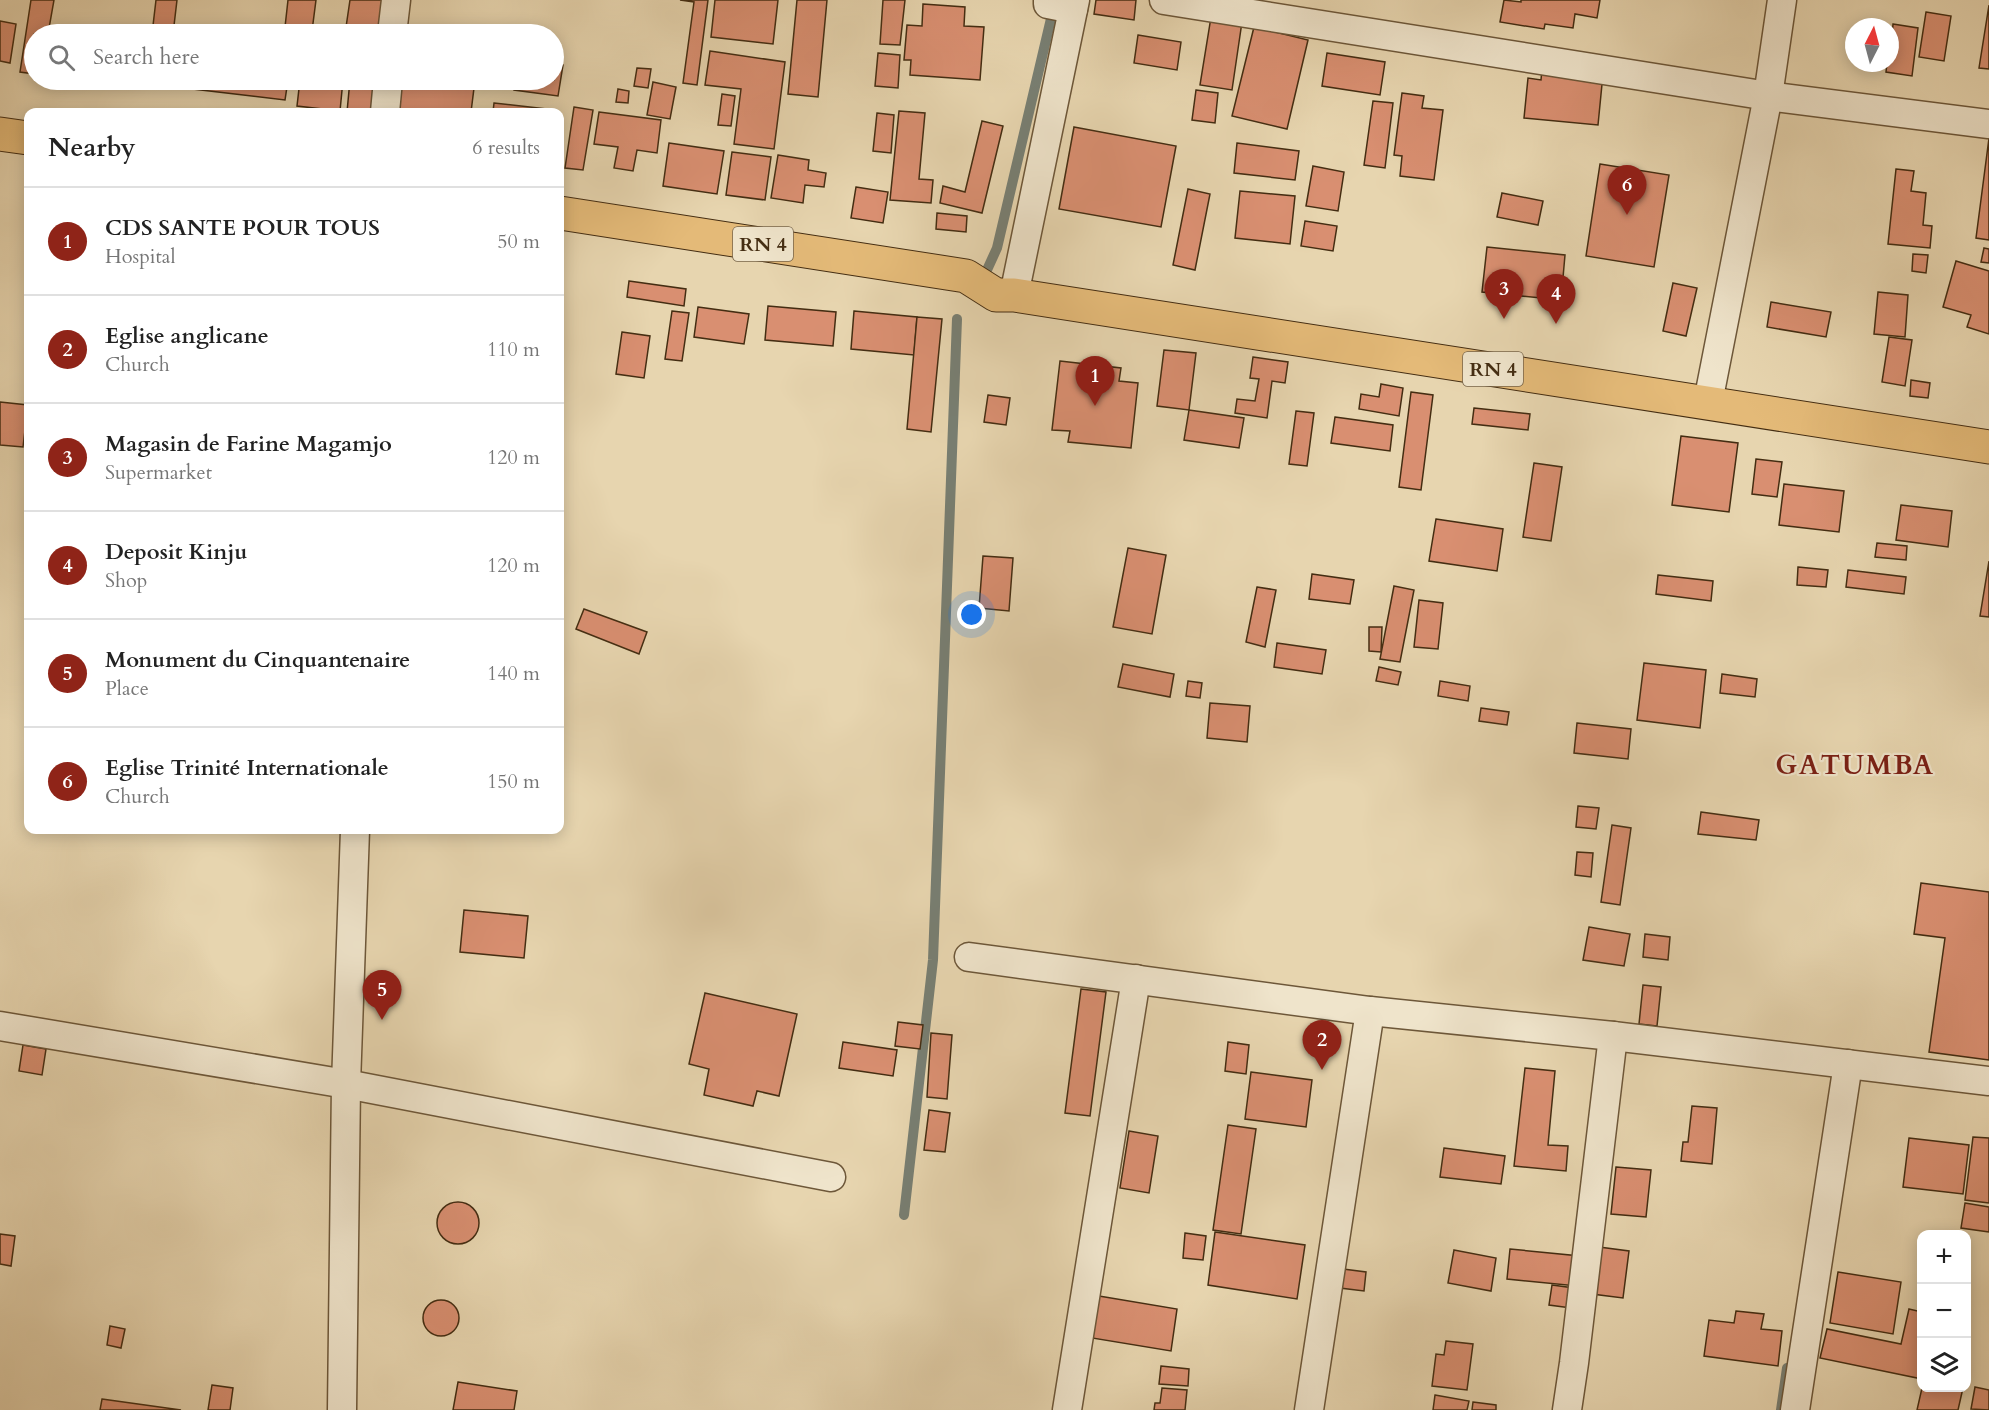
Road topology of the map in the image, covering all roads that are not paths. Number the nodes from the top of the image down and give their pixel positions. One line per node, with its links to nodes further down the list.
1 (396, 0): 5 (street)
2 (1164, 0): 7 (street)
3 (1782, 0): 7 (street)
4 (1061, 3): 13 (street)
5 (393, 24)
6 (387, 90): 8 (street)
7 (1768, 96): 9 (street); 14 (street)
8 (385, 108)
9 (1989, 124)
10 (0, 134): 11 (main road)
11 (24, 137)
12 (564, 214): 13 (main road, RN 4)
13 (1014, 295): 14 (main road, RN 4)
14 (1708, 402): 15 (main road, RN 4)
15 (1989, 447)
16 (355, 834): 24 (street)
17 (969, 957): 18 (street)
18 (1136, 979): 19 (street); 27 (street)
19 (1370, 1011): 21 (street); 28 (street)
20 (0, 1026): 24 (street)
21 (1614, 1036): 22 (street); 29 (street)
22 (1848, 1064): 23 (street); 30 (street)
23 (1989, 1081)
24 (346, 1084): 25 (street); 26 (street)
25 (831, 1177)
26 (342, 1410)
27 (1067, 1410)
28 (1309, 1410)
29 (1567, 1410)
30 (1795, 1410)

